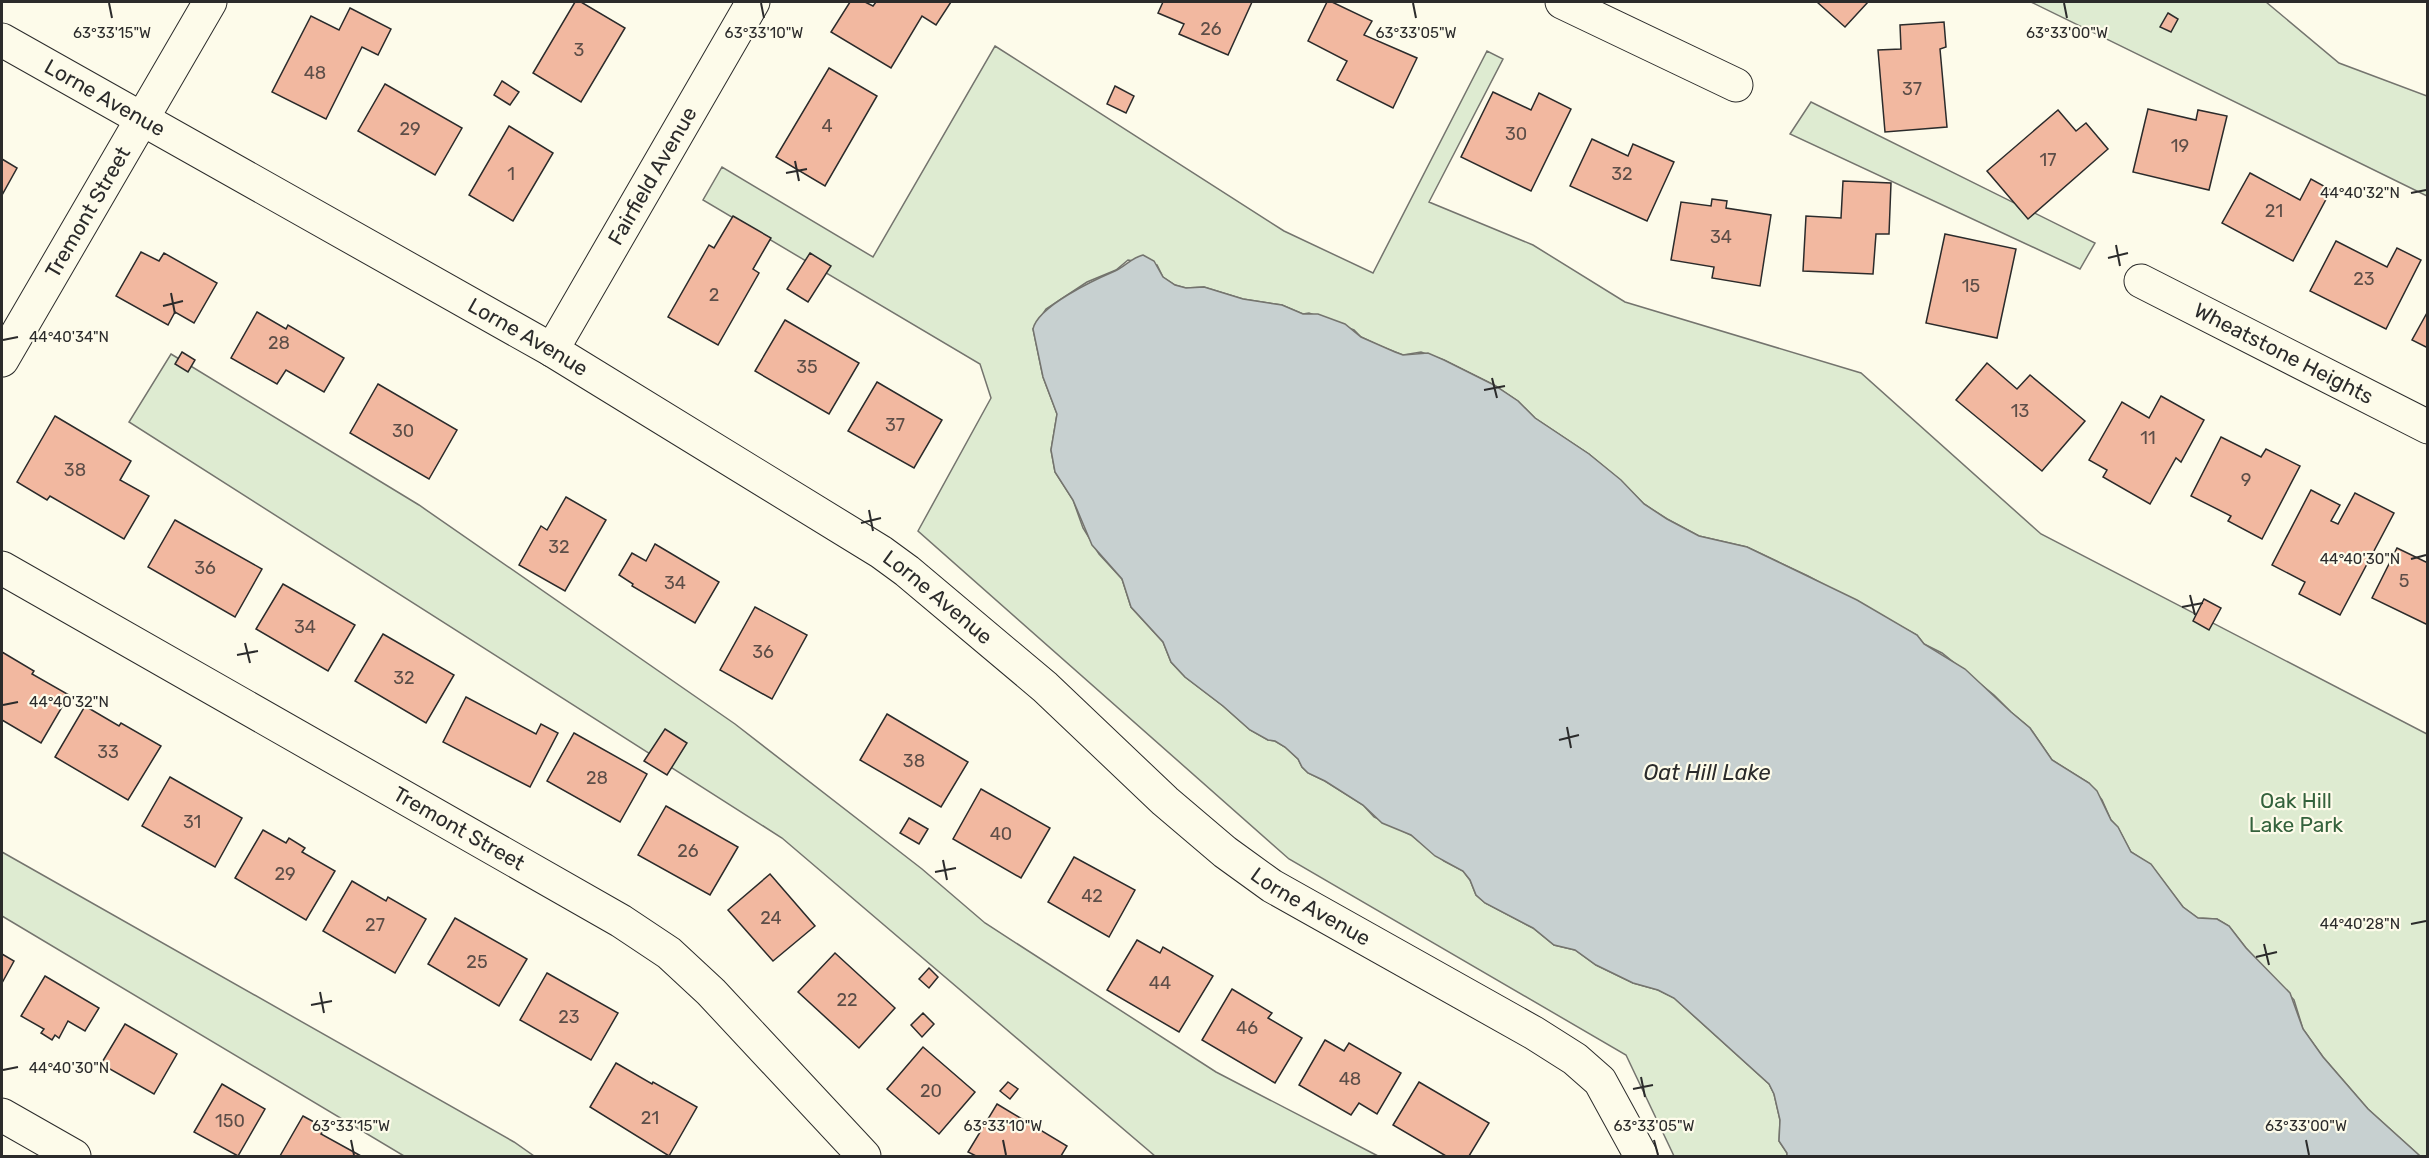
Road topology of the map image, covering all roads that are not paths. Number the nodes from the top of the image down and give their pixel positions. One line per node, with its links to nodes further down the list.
1 (210, 2): 6 (street, Tremont Street)
2 (753, 2): 8 (street, Fairfield Avenue)
3 (1562, 2): 5 (street)
4 (2, 40): 6 (street, Lorne Avenue)
5 (1736, 85)
6 (141, 118): 8 (street, Lorne Avenue); 9 (street, Tremont Street)
7 (2141, 281): 10 (street, Wheatstone Heights)
8 (552, 350): 15 (street, Lorne Avenue)
9 (2, 360)
10 (2427, 427)
11 (2, 568): 14 (street, Tremont Street)
12 (2, 1115): 13 (street)
13 (74, 1156)
14 (864, 1156)
15 (1641, 1156)

